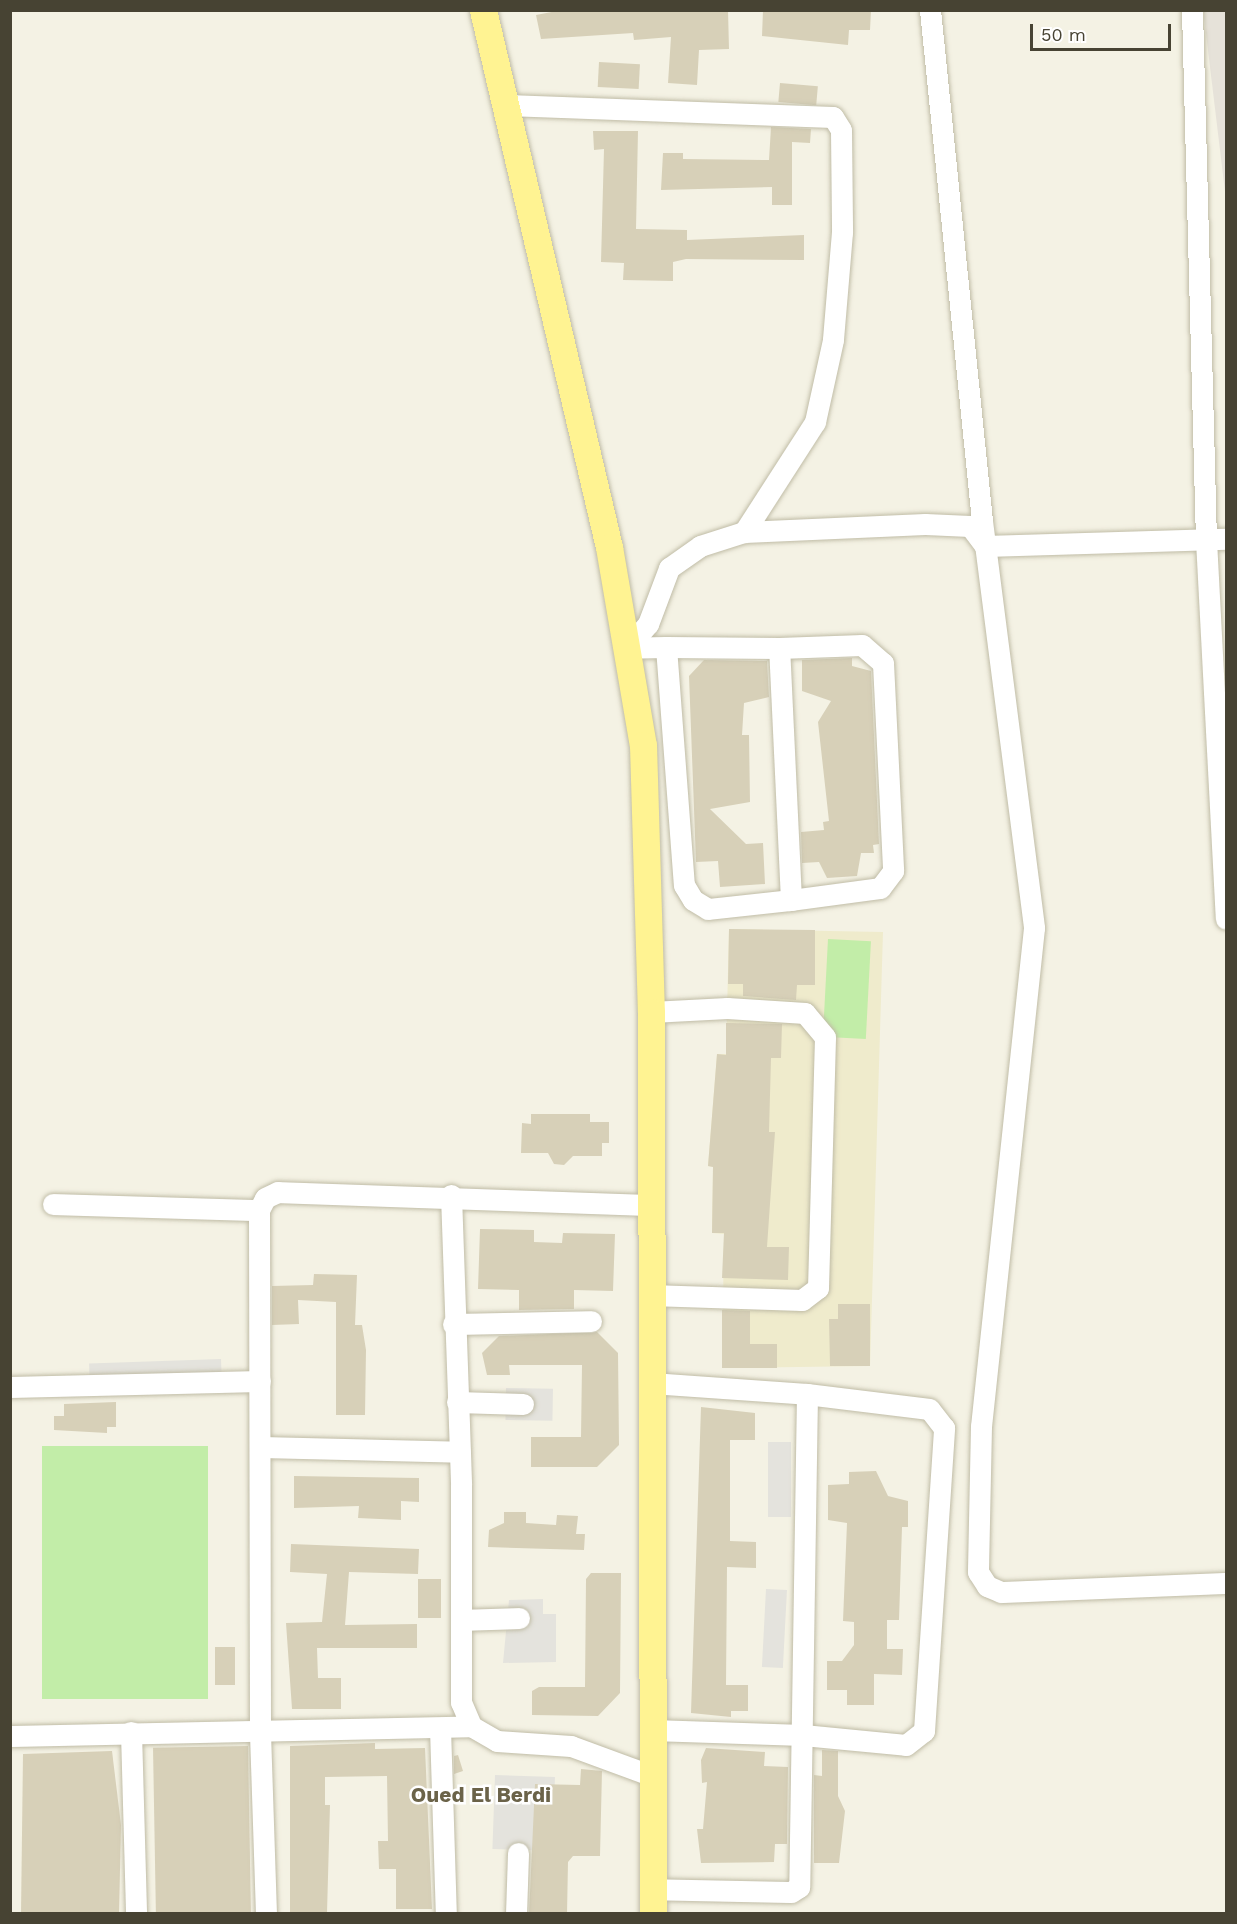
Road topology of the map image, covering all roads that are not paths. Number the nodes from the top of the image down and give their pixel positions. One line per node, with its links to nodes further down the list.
1 (483, 10): 4 (main road)
2 (930, 10): 7 (street)
3 (1192, 10): 6 (street)
4 (507, 105): 5 (street); 9 (main road)
5 (744, 532): 7 (street); 9 (street)
6 (1216, 539): 7 (street); 12 (street)
7 (985, 546): 29 (street)
8 (666, 647): 9 (street); 10 (street); 11 (street)
9 (627, 648): 13 (main road)
10 (779, 648): 11 (street); 11 (street)
11 (791, 900)
12 (1227, 918)
13 (651, 1012): 16 (main road); 18 (street)
14 (451, 1195): 16 (street); 17 (street); 20 (street)
15 (53, 1204): 17 (street)
16 (652, 1204): 18 (main road)
17 (260, 1210): 21 (street)
18 (651, 1295): 22 (main road)
19 (591, 1321): 20 (street)
20 (453, 1324): 25 (street)
21 (260, 1381): 23 (street); 27 (street)
22 (651, 1383): 24 (street); 35 (main road)
23 (10, 1387)
24 (807, 1394): 37 (street); 37 (street)
25 (458, 1402): 26 (street); 28 (street)
26 (523, 1404)
27 (261, 1448): 28 (street); 34 (street)
28 (460, 1452): 31 (street)
29 (1227, 1583)
30 (519, 1618): 31 (street)
31 (462, 1620): 32 (street)
32 (471, 1726): 33 (street); 39 (street)
33 (440, 1728): 34 (street); 44 (street)
34 (260, 1730): 36 (street); 43 (street)
35 (652, 1730): 37 (street); 39 (main road)
36 (131, 1732): 38 (street); 42 (street)
37 (802, 1735): 41 (street)
38 (10, 1736)
39 (650, 1775): 41 (main road)
40 (518, 1853): 45 (street)
41 (653, 1901)
42 (136, 1914)
43 (266, 1914)
44 (446, 1914)
45 (516, 1914)

